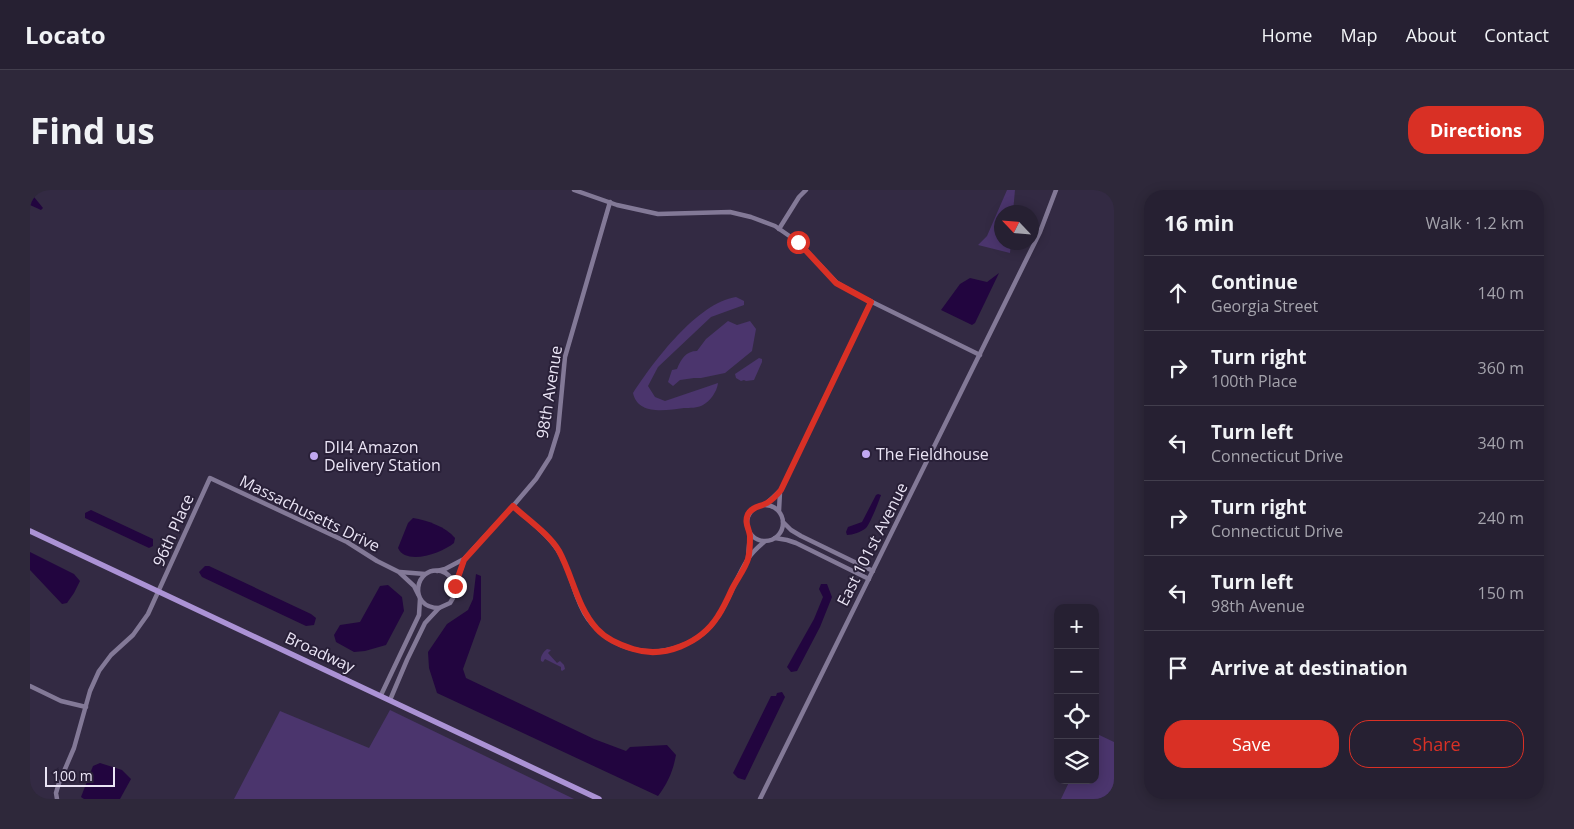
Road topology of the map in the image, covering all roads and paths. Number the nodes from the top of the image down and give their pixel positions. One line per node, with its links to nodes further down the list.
1 (574, 190): 4 (street)
2 (806, 190): 5 (street)
3 (1056, 190): 7 (street, East 101st Avenue)
4 (610, 202): 5 (street); 11 (street, 98th Avenue)
5 (779, 229): 6 (street)
6 (871, 302): 7 (street); 9 (street)
7 (980, 355): 21 (street, East 101st Avenue)
8 (210, 478): 22 (street, Massachusetts Drive); 26 (street, 96th Place)
9 (781, 490): 10 (street); 12 (street)
10 (766, 504): 12 (street); 15 (street)
11 (513, 506): 18 (street); 19 (street, 98th Avenue)
12 (779, 511): 13 (street)
13 (784, 522): 16 (street); 21 (street)
14 (30, 531): 26 (main road, Broadway)
15 (750, 534): 17 (street); 18 (street)
16 (775, 538): 17 (street); 24 (street)
17 (764, 542): 18 (street)
18 (748, 559)
19 (464, 560): 20 (street, 98th Avenue); 25 (street, 98th Avenue)
20 (437, 571): 23 (street, 98th Avenue); 25 (street)
21 (873, 571): 24 (street, East 101st Avenue)
22 (399, 572): 23 (street, 98th Avenue); 27 (street)
23 (426, 574): 27 (street)
24 (868, 579): 35 (street, East 101st Avenue)
25 (455, 586): 28 (street, 98th Avenue)
26 (158, 593): 30 (main road, Broadway); 32 (street, 96th Place)
27 (419, 597): 28 (street); 30 (street)
28 (439, 608): 31 (street, 98th Avenue)
29 (30, 686): 32 (street)
30 (381, 695): 31 (main road, Broadway)
31 (390, 700): 34 (main road, Broadway)
32 (86, 706): 33 (street, 96th Place)
33 (57, 799)
34 (599, 799)
35 (760, 799)

